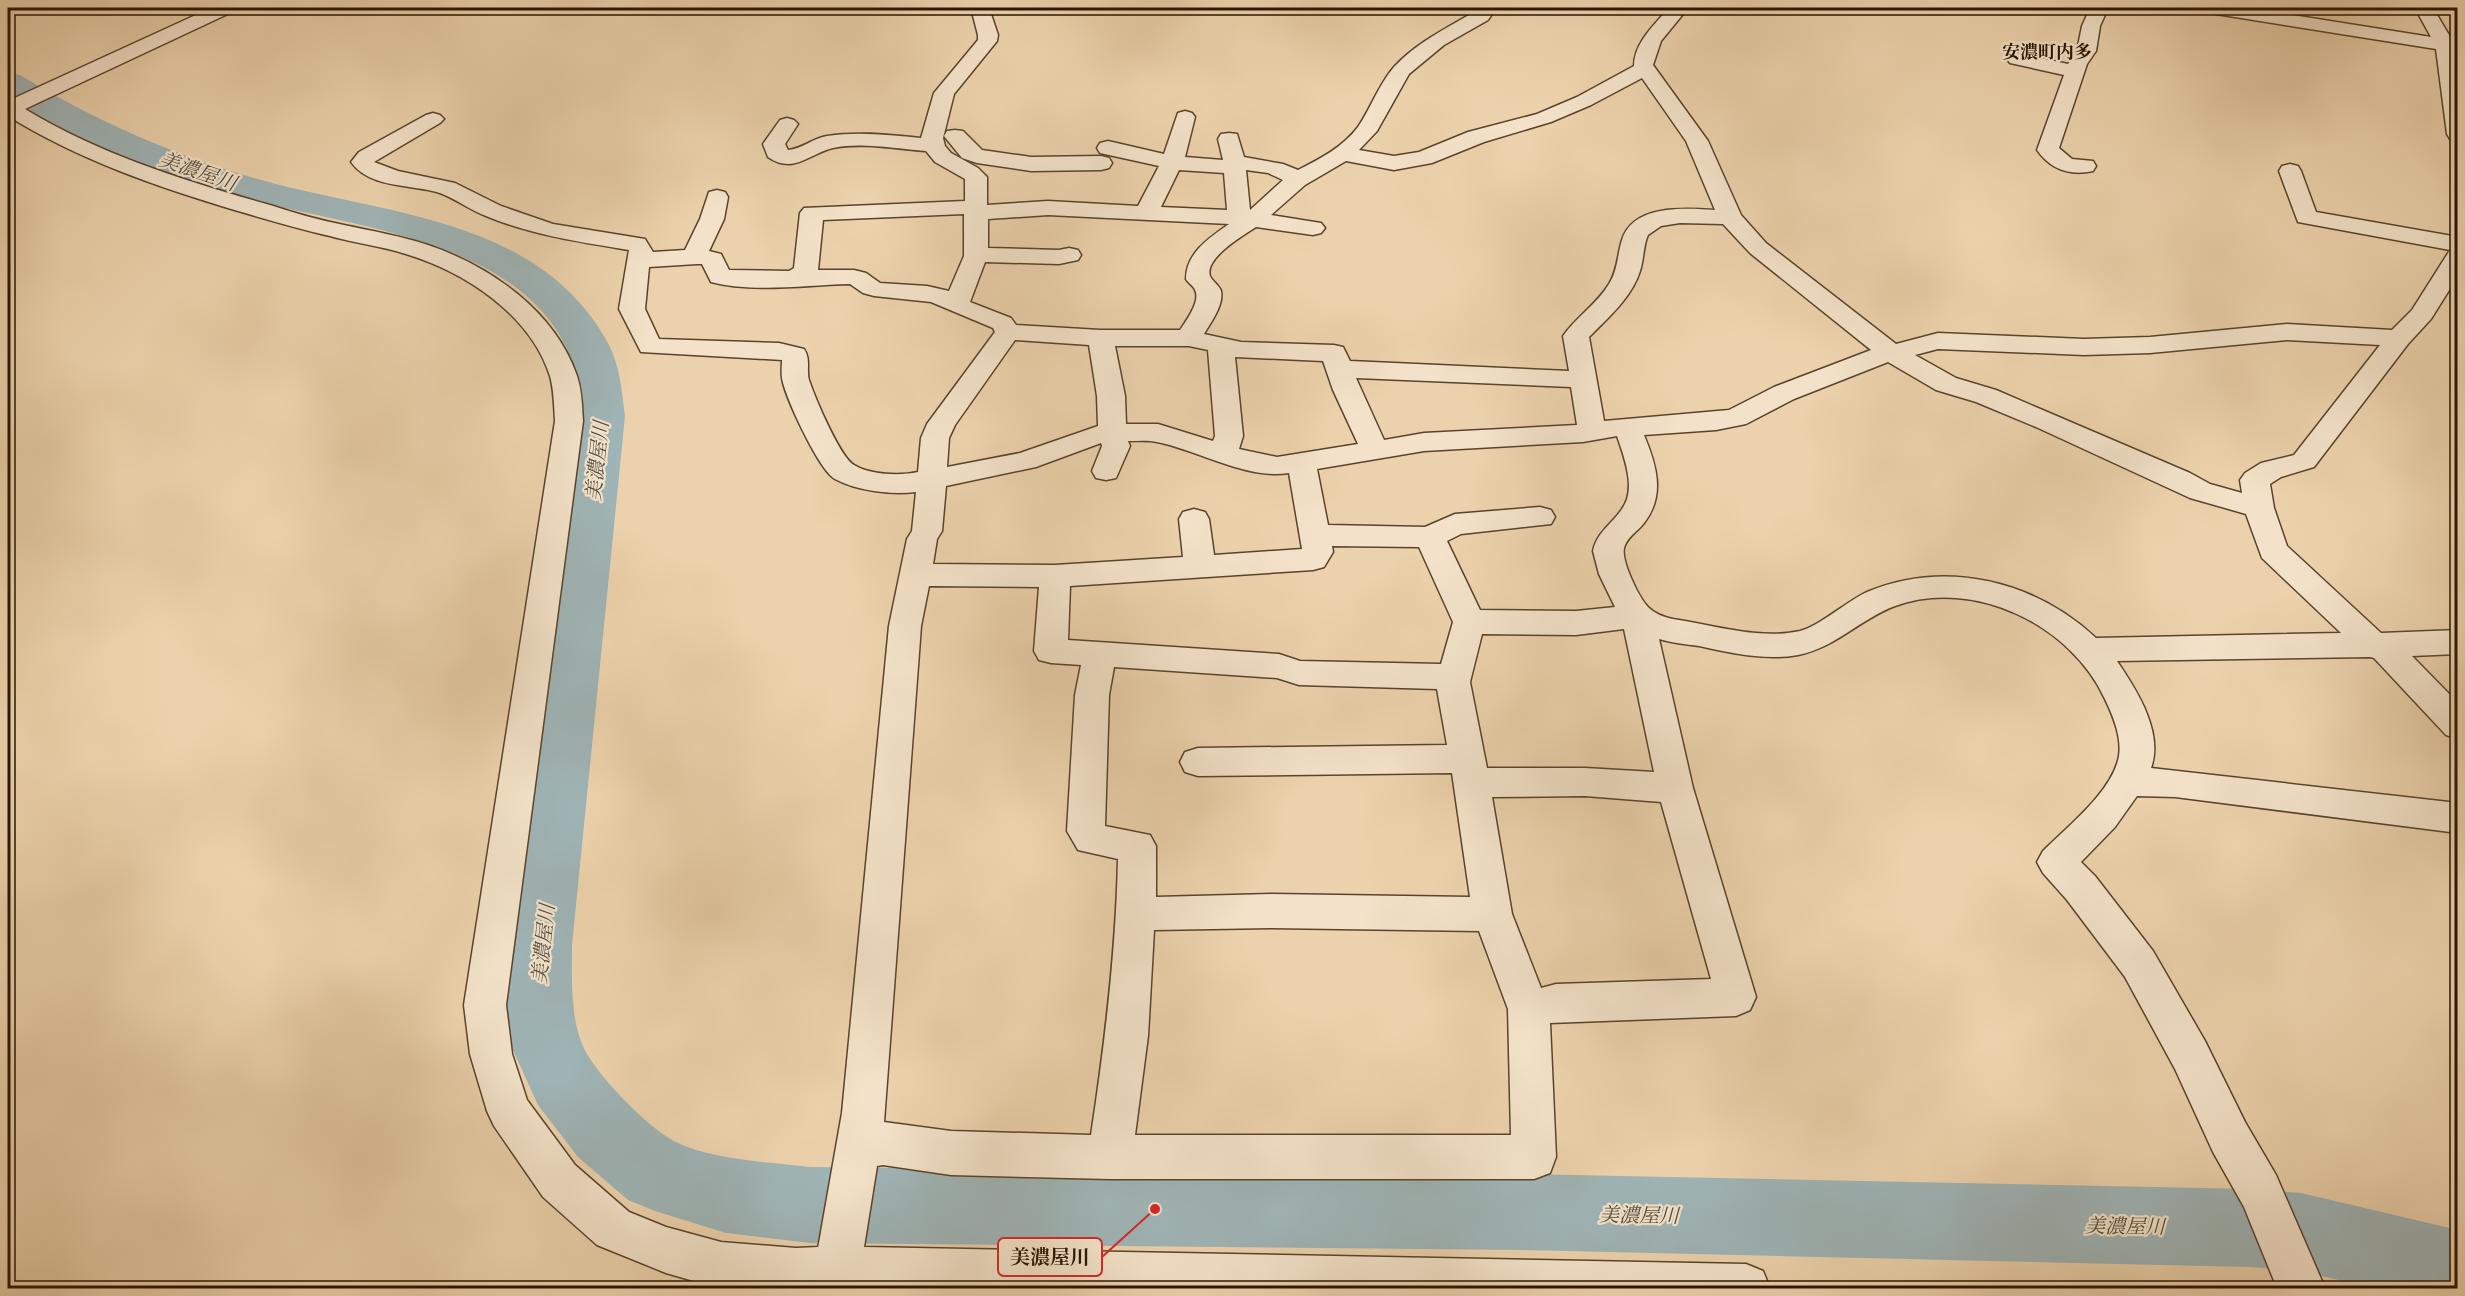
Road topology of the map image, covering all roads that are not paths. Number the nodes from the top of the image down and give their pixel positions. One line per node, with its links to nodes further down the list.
1 (225, 8): 13 (street)
2 (980, 8): 12 (street)
3 (1487, 8): 21 (street)
4 (1679, 8): 10 (street)
5 (2099, 8): 11 (street)
6 (2216, 8): 8 (street)
7 (2424, 8): 8 (street)
8 (2451, 46): 14 (street)
9 (2017, 59): 11 (street)
10 (1645, 69): 21 (street); 30 (street)
11 (2075, 71): 24 (street)
12 (944, 93): 20 (street); 22 (street)
13 (13, 106): 83 (street)
14 (2456, 110): 18 (street)
15 (1185, 117): 22 (street)
16 (433, 119): 38 (street)
17 (787, 124): 20 (street)
18 (2457, 134)
19 (1229, 139): 23 (street)
20 (933, 145): 28 (street)
21 (1341, 154): 26 (street)
22 (1172, 163): 23 (street); 29 (street)
23 (1234, 164): 26 (street); 31 (street)
24 (2085, 166)
25 (2290, 171): 33 (street)
26 (1297, 180): 31 (street)
27 (717, 197): 37 (street)
28 (976, 210): 29 (street); 34 (street); 39 (street)
29 (1146, 213): 31 (street)
30 (1730, 217): 46 (street); 48 (street)
31 (1244, 219): 32 (street); 43 (street)
32 (1313, 228)
33 (2457, 244)
34 (976, 255): 35 (street); 40 (street)
35 (1069, 255)
36 (2457, 255): 44 (street)
37 (694, 257): 38 (street); 39 (street)
38 (638, 260): 56 (street)
39 (794, 278): 40 (street)
40 (956, 305): 42 (street)
41 (1093, 329): 42 (street); 43 (street); 51 (street)
42 (1008, 332): 56 (street)
43 (1189, 338): 45 (street)
44 (2399, 338): 46 (street); 57 (street)
45 (1221, 345): 47 (street); 53 (street)
46 (1889, 351): 49 (street); 57 (street)
47 (1339, 369): 48 (street); 52 (street)
48 (1584, 380): 50 (street)
49 (1627, 427): 50 (street); 65 (street)
50 (1592, 431): 52 (street)
51 (1110, 432): 53 (street); 55 (street); 56 (street)
52 (1375, 450): 54 (street)
53 (1224, 452): 54 (street)
54 (1302, 463): 60 (street)
55 (1106, 471)
56 (930, 481): 63 (street)
57 (2259, 508): 68 (street)
58 (1540, 517): 61 (street)
59 (1194, 519): 62 (street)
60 (1315, 535): 61 (street); 62 (street)
61 (1430, 537): 66 (street)
62 (1200, 566): 64 (street)
63 (915, 575): 64 (street); 81 (street)
64 (1055, 576): 70 (street)
65 (1637, 615): 66 (street); 69 (street); 76 (street)
66 (1469, 622): 71 (street)
67 (2457, 642): 68 (street)
68 (2379, 646): 69 (street); 72 (street)
69 (2090, 650): 75 (street)
70 (1100, 654): 71 (street); 78 (street)
71 (1454, 677): 74 (street)
72 (2457, 726)
73 (1198, 762): 74 (street)
74 (1469, 771): 76 (street); 79 (street)
75 (2127, 781): 77 (street); 84 (street)
76 (1675, 788): 80 (street)
77 (2457, 818)
78 (1136, 914): 79 (street); 82 (street)
79 (1492, 914): 80 (street)
80 (1529, 1009): 82 (street)
81 (858, 1156): 82 (street); 83 (street)
82 (1110, 1157)
83 (835, 1267): 85 (street)
84 (2297, 1280)
85 (1746, 1288)

